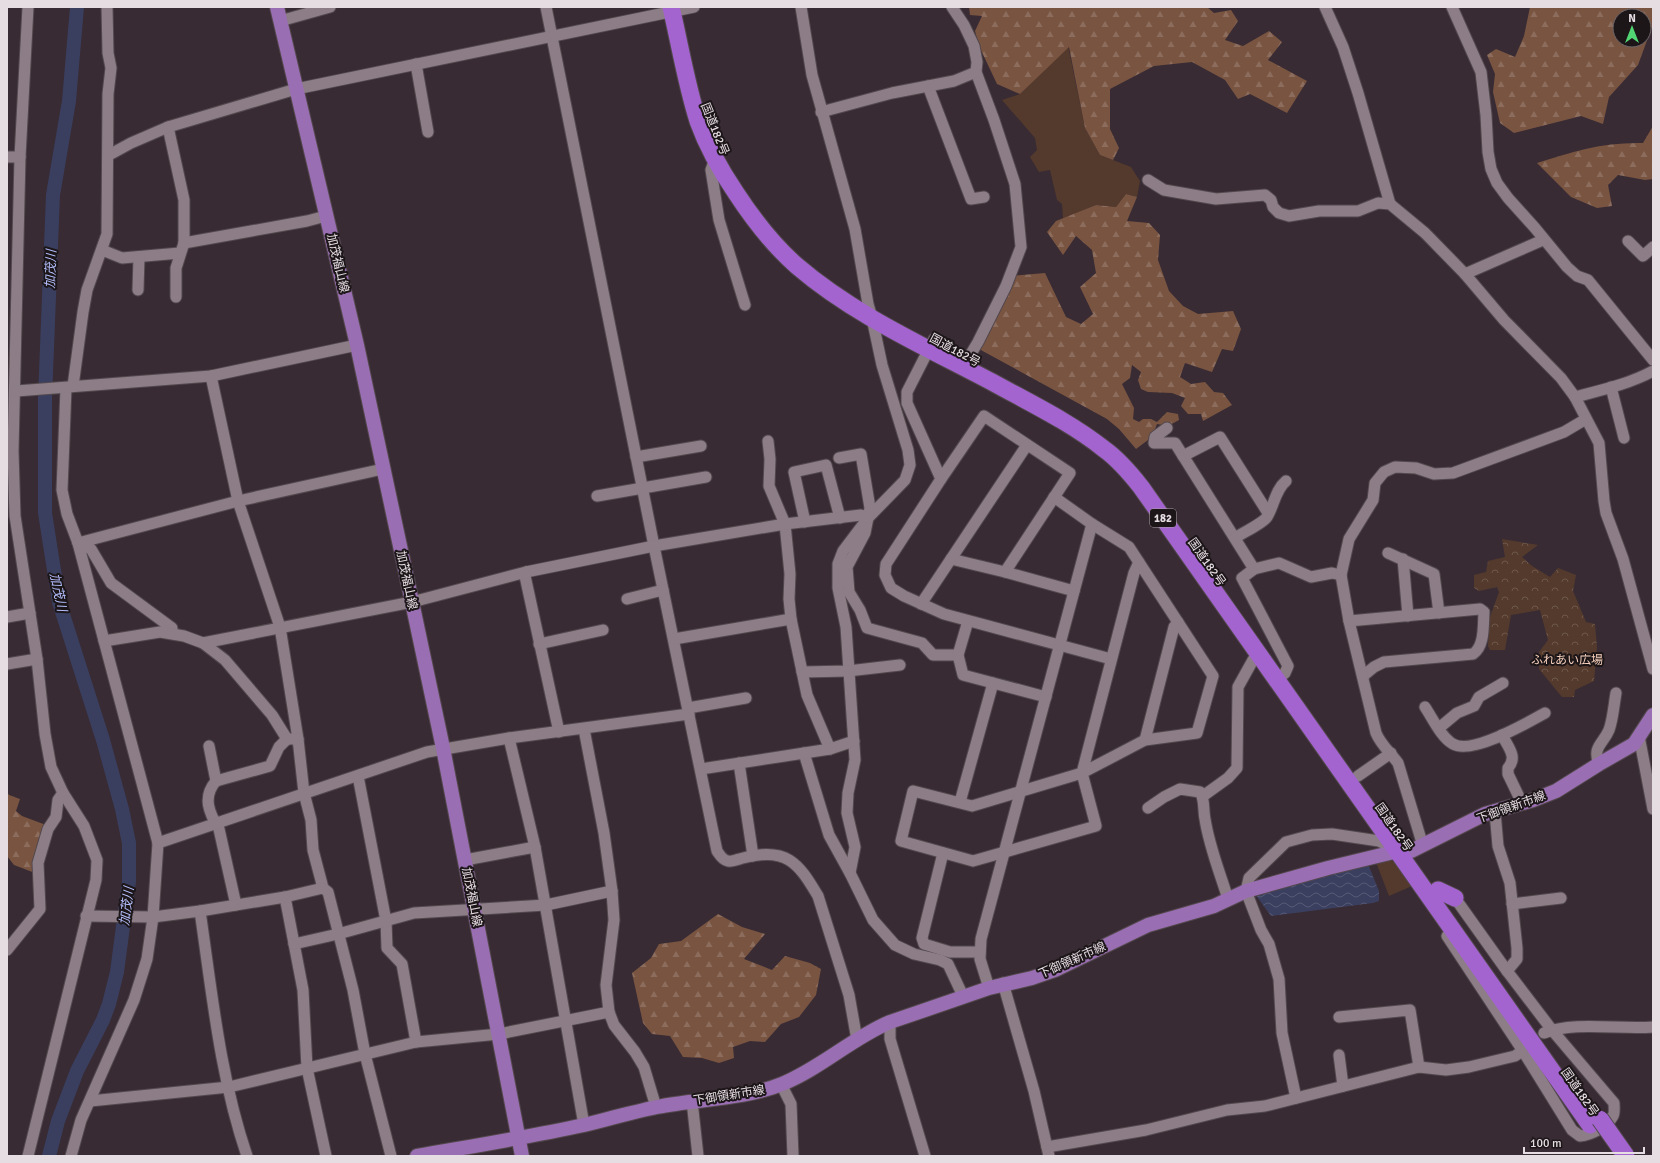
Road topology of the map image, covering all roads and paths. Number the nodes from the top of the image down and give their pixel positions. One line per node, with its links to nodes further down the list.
1 (28, 7): 22 (street)
2 (107, 7): 20 (street)
3 (276, 7): 11 (main road, 加茂福山線)
4 (330, 7): 11 (street)
5 (546, 7): 12 (street)
6 (801, 7): 17 (street)
7 (952, 7): 14 (street)
8 (1325, 7): 26 (street)
9 (1452, 7): 28 (street)
10 (680, 8): 12 (street); 23 (highway, 国道182号 / 182); 38 (highway, 国道182号 / 182)
11 (280, 21): 16 (main road, 加茂福山線)
12 (552, 36): 13 (street); 56 (street)
13 (416, 64): 16 (street); 19 (street)
14 (976, 72): 15 (street); 42 (street)
15 (928, 86): 17 (street); 25 (street)
16 (296, 89): 18 (street); 27 (main road, 加茂福山線)
17 (821, 112): 38 (street)
18 (168, 127): 20 (street); 31 (street)
19 (428, 132)
20 (109, 155): 32 (street)
21 (7, 157): 22 (street)
22 (20, 157): 47 (street)
23 (715, 158): 37 (street); 38 (highway, 国道182号 / 182)
24 (1148, 180): 26 (street)
25 (984, 198)
26 (1390, 204): 34 (street)
27 (326, 216): 31 (street); 40 (main road, 加茂福山線)
28 (1544, 240): 34 (street); 41 (street)
29 (1628, 242): 30 (street)
30 (1653, 247)
31 (182, 248): 33 (street); 36 (street)
32 (102, 250): 33 (street); 45 (street)
33 (139, 257): 35 (street)
34 (1465, 274): 48 (street)
35 (138, 290)
36 (176, 297)
37 (745, 305)
38 (870, 311): 39 (highway, 国道182号 / 182); 70 (street)
39 (932, 344): 42 (highway, 国道182号 / 182); 61 (street)
40 (357, 345): 44 (street); 59 (main road, 加茂福山線)
41 (1653, 360)
42 (966, 362): 107 (highway, 国道182号 / 182); 115 (highway, 国道182号 / 182)
43 (1653, 371): 46 (street)
44 (211, 376): 45 (street); 66 (street)
45 (69, 387): 47 (street); 75 (street)
46 (1611, 388): 48 (street); 52 (street)
47 (16, 391): 49 (street)
48 (1575, 396): 50 (street)
49 (11, 405): 68 (street)
50 (1586, 419): 84 (street); 112 (street)
51 (1167, 428): 57 (street)
52 (1624, 438)
53 (768, 440): 72 (street)
54 (1027, 445): 61 (street); 65 (street); 78 (street)
55 (701, 446): 56 (street)
56 (636, 456): 63 (street)
57 (1183, 456): 67 (street); 74 (street)
58 (839, 458): 70 (street)
59 (384, 469): 66 (street); 88 (main road, 加茂福山線)
60 (706, 477): 63 (street)
61 (941, 479): 89 (street)
62 (1286, 481): 67 (street)
63 (642, 488): 64 (street); 76 (street)
64 (598, 496)
65 (1054, 498): 73 (street); 83 (street)
66 (238, 500): 75 (street); 98 (street)
67 (1268, 513): 74 (street)
68 (11, 517): 90 (street)
69 (840, 518): 70 (street); 71 (street); 71 (street)
70 (868, 518): 106 (street); 113 (street)
71 (805, 522): 72 (street)
72 (785, 524): 76 (street); 94 (street)
73 (1092, 524): 80 (street); 86 (street)
74 (1235, 538): 81 (street)
75 (78, 544): 100 (street); 102 (street)
76 (654, 546): 82 (street); 85 (street)
77 (1388, 553): 79 (street)
78 (951, 559): 83 (street); 89 (street)
79 (1403, 559): 91 (street); 92 (street)
80 (1139, 562): 97 (street); 109 (street)
81 (1254, 569): 84 (street); 115 (street)
82 (526, 572): 88 (street); 104 (street)
83 (1005, 572): 86 (street)
84 (1340, 575): 96 (street)
85 (664, 590): 87 (street); 101 (street)
86 (1074, 591): 105 (street)
87 (628, 599)
88 (412, 602): 98 (street); 136 (main road, 加茂福山線)
89 (921, 604): 95 (street)
90 (30, 613): 93 (street); 108 (street)
91 (1439, 613): 92 (street); 116 (street)
92 (1408, 616): 96 (street)
93 (7, 617)
94 (791, 619): 101 (street); 114 (street)
95 (968, 621): 105 (street); 106 (street)
96 (1349, 621): 116 (street)
97 (1178, 622): 133 (street); 133 (street)
98 (280, 628): 103 (street); 132 (street)
99 (603, 630): 104 (street)
100 (172, 633): 102 (street); 103 (street)
101 (674, 639): 123 (street)
102 (104, 641): 157 (street)
103 (203, 643): 132 (street)
104 (540, 644): 128 (street)
105 (1060, 645): 109 (street); 120 (street)
106 (958, 655): 117 (street)
107 (1260, 655): 115 (highway, 国道182号 / 182); 150 (street)
108 (37, 659): 110 (street); 148 (street)
109 (1111, 659): 143 (street)
110 (7, 664)
111 (900, 665): 113 (street)
112 (1653, 669)
113 (848, 671): 114 (street); 134 (street)
114 (802, 672): 137 (street)
115 (1281, 676): 145 (highway, 国道182号 / 182); 159 (highway, 国道182号 / 182)
116 (1363, 676): 139 (street)
117 (993, 683): 120 (street); 151 (street)
118 (1503, 683): 126 (street)
119 (1616, 692): 141 (street)
120 (1046, 697): 147 (street)
121 (746, 698): 123 (street)
122 (1425, 707): 126 (street)
123 (688, 711): 127 (street); 142 (street)
124 (1545, 713): 129 (street)
125 (1653, 715): 130 (main road, 下御領新市線)
126 (1439, 728): 129 (street)
127 (584, 729): 128 (street); 166 (street)
128 (559, 732): 131 (street)
129 (1502, 735): 152 (street)
130 (1639, 736): 141 (main road, 下御領新市線); 154 (street)
131 (509, 738): 136 (street); 158 (street)
132 (292, 739): 146 (street); 149 (street)
133 (1145, 740): 143 (street)
134 (854, 741): 137 (street); 164 (street)
135 (209, 746): 146 (street)
136 (443, 748): 144 (street); 163 (main road, 加茂福山線)
137 (830, 749): 138 (street)
138 (804, 753): 140 (street); 164 (street)
139 (1391, 753): 145 (street); 159 (street)
140 (739, 763): 142 (street); 162 (street)
141 (1599, 764): 152 (main road, 下御領新市線)
142 (701, 769): 162 (street)
143 (1082, 773): 147 (street); 161 (street)
144 (358, 776): 149 (street); 180 (street)
145 (1358, 776): 159 (highway, 国道182号 / 182)
146 (216, 781): 156 (street)
147 (1020, 792): 151 (street); 161 (street)
148 (63, 793): 178 (street); 184 (street)
149 (304, 793): 156 (street); 165 (street)
150 (1203, 796): 153 (street); 172 (street)
151 (960, 802): 160 (street)
152 (1522, 803): 155 (main road, 下御領新市線)
153 (1148, 808)
154 (1653, 810)
155 (1495, 812): 159 (main road, 下御領新市線); 173 (street)
156 (216, 823): 157 (street); 174 (street)
157 (158, 843): 179 (street)
158 (535, 847): 163 (street); 175 (street)
159 (1411, 849): 167 (main road, 下御領新市線); 167 (street); 168 (highway, 国道182号 / 182)
160 (943, 853): 161 (street); 185 (street)
161 (1004, 853): 185 (street)
162 (753, 856): 197 (street)
163 (465, 860): 176 (main road, 加茂福山線)
164 (850, 873): 189 (street)
165 (323, 888): 169 (street); 182 (street)
166 (612, 891): 175 (street); 190 (street)
167 (1246, 891): 172 (main road, 下御領新市線); 207 (street)
168 (1436, 895): 170 (highway); 181 (highway); 211 (highway, 国道182号 / 182)
169 (285, 897): 174 (street); 183 (street)
170 (1455, 898): 186 (street)
171 (1560, 898): 173 (street)
172 (1228, 899): 187 (main road, 下御領新市線)
173 (1512, 904): 186 (street)
174 (236, 905): 177 (street)
175 (546, 905): 176 (street); 192 (street)
176 (474, 908): 180 (street); 196 (main road, 加茂福山線)
177 (200, 911): 179 (street); 206 (street)
178 (86, 916): 179 (street); 215 (street)
179 (151, 917): 208 (street)
180 (386, 920): 182 (street); 198 (street)
181 (1444, 932): 199 (street)
182 (338, 934): 183 (street); 200 (street)
183 (294, 944): 203 (street)
184 (7, 950)
185 (980, 952): 188 (street)
186 (1507, 971): 195 (street)
187 (1004, 983): 188 (main road, 下御領新市線); 214 (street)
188 (989, 988): 189 (main road, 下御領新市線)
189 (963, 996): 193 (main road, 下御領新市線)
190 (609, 1012): 192 (street); 210 (street)
191 (1339, 1017): 202 (street)
192 (566, 1021): 196 (street); 212 (street)
193 (890, 1022): 197 (main road, 下御領新市線); 224 (street)
194 (1653, 1027): 195 (street)
195 (1548, 1032): 199 (street)
196 (499, 1034): 198 (street); 213 (main road, 加茂福山線)
197 (857, 1040): 204 (main road, 下御領新市線)
198 (416, 1042): 200 (street)
199 (1525, 1049): 202 (street)
200 (365, 1054): 203 (street); 219 (street)
201 (1339, 1055): 205 (street)
202 (1419, 1067): 205 (street)
203 (307, 1068): 206 (street); 218 (street)
204 (781, 1084): 209 (main road, 下御領新市線); 223 (street)
205 (1343, 1086): 207 (street)
206 (229, 1087): 208 (street); 217 (street)
207 (1296, 1098): 214 (street)
208 (90, 1101): 216 (street)
209 (692, 1101): 210 (main road, 下御領新市線); 222 (street)
210 (656, 1107): 212 (main road, 下御領新市線)
211 (1595, 1122): 225 (highway, 国道182号 / 182); 226 (highway, 国道182号 / 182, bridge)
212 (584, 1125): 213 (main road, 下御領新市線)
213 (518, 1138): 220 (main road, 下御領新市線); 221 (main road, 加茂福山線)
214 (1048, 1152)
215 (28, 1156)
216 (71, 1156)
217 (247, 1156)
218 (326, 1156)
219 (391, 1156)
220 (417, 1156)
221 (522, 1156)
222 (698, 1156)
223 (793, 1156)
224 (925, 1156)
225 (1613, 1156)
226 (1626, 1156)

